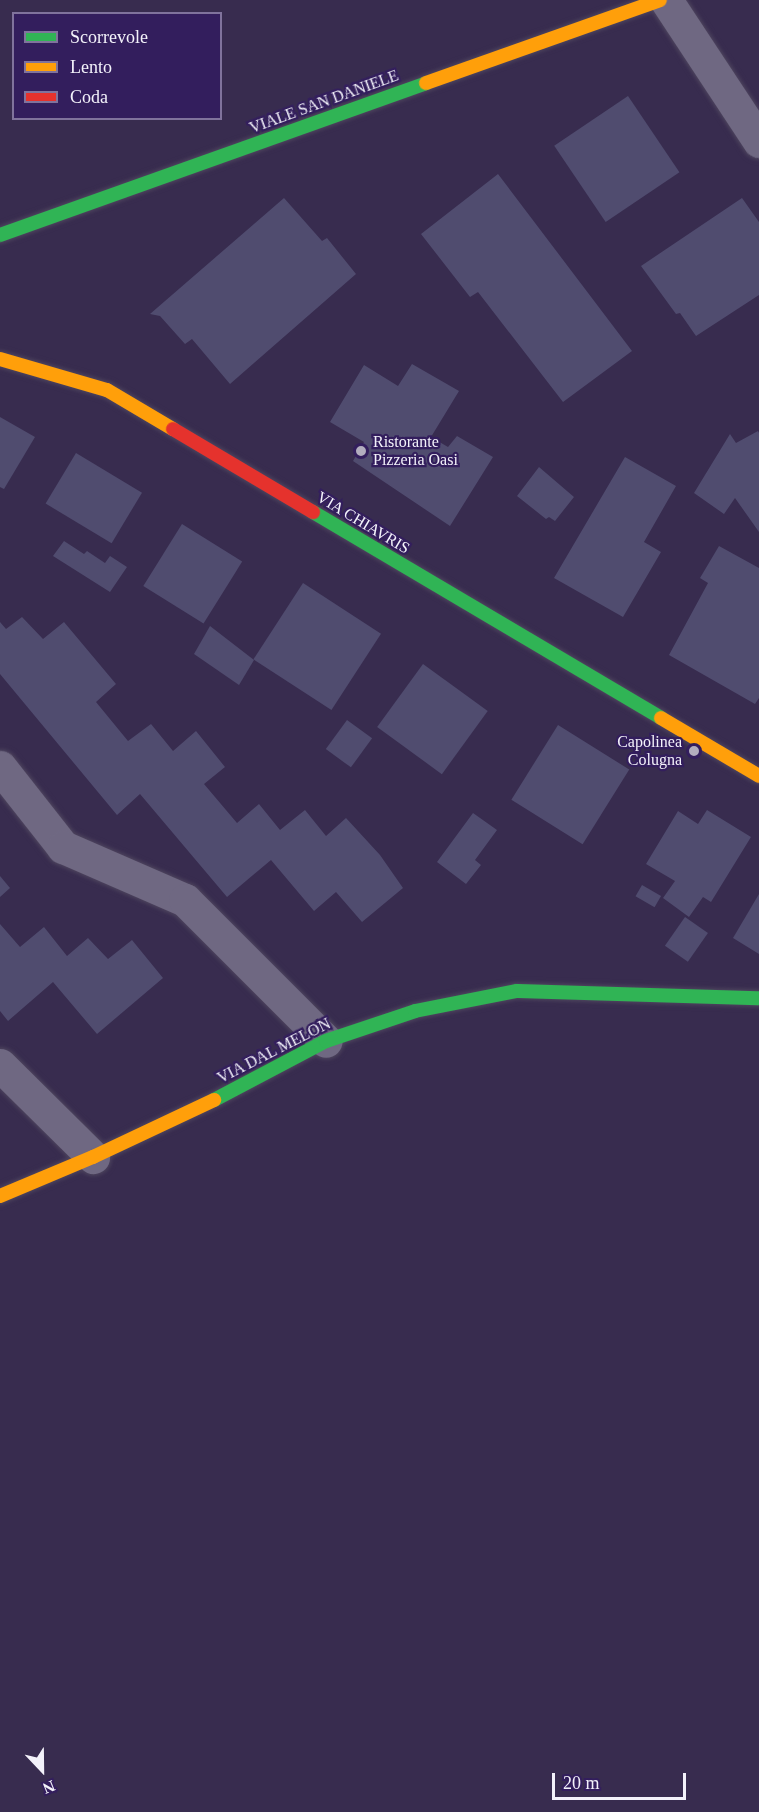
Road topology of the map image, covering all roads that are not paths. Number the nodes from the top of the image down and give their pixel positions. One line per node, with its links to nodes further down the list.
1 (660, 0): 4 (street, VIALE SAN DANIELE)
2 (666, 0): 3 (street)
3 (759, 141)
4 (0, 235)
5 (0, 358): 7 (street, VIA CHIAVRIS)
6 (0, 767): 9 (street)
7 (759, 776)
8 (759, 998): 9 (street, VIA DAL MELON)
9 (326, 1041): 11 (street, VIA DAL MELON)
10 (0, 1065): 11 (street)
11 (93, 1157): 12 (street, VIA DAL MELON)
12 (0, 1196)

